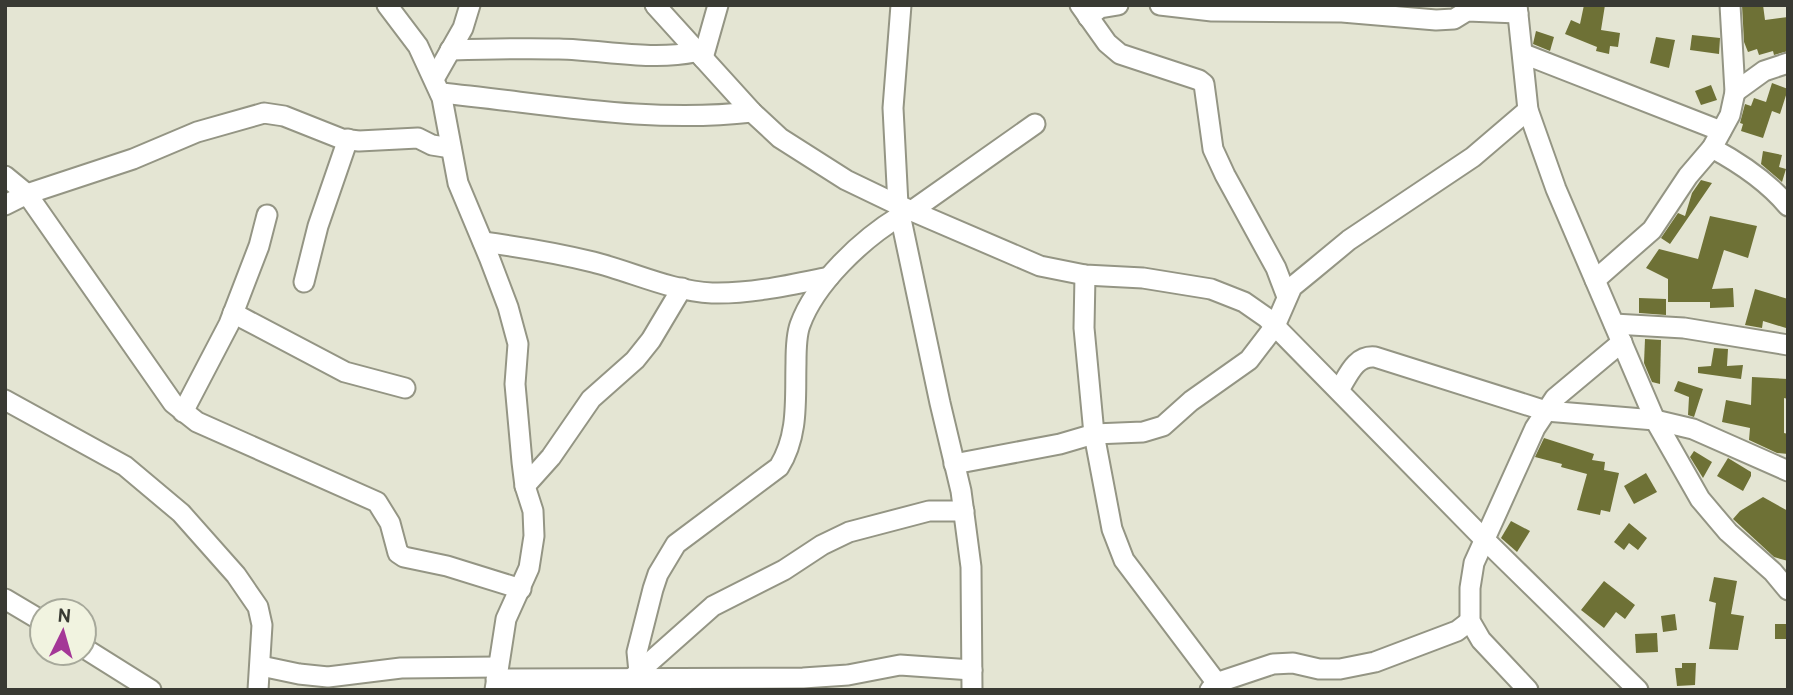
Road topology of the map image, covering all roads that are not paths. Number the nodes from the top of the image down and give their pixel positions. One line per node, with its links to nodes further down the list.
1 (387, 5): 17 (street)
2 (470, 5): 13 (street)
3 (654, 5): 15 (street)
4 (718, 5): 15 (street)
5 (901, 5): 29 (street)
6 (1118, 5): 12 (street)
7 (1160, 5): 9 (street)
8 (1730, 5): 18 (street)
9 (1213, 8): 10 (street)
10 (1467, 8): 11 (street)
11 (1518, 9): 14 (street)
12 (1084, 11): 37 (street)
13 (450, 50): 15 (street); 17 (street)
14 (1524, 54): 19 (street); 23 (street)
15 (699, 55): 20 (street)
16 (1788, 63): 18 (street)
17 (437, 86): 20 (street); 24 (street)
18 (1735, 92): 23 (street)
19 (1528, 110): 34 (street); 37 (street)
20 (752, 112): 29 (street)
21 (1035, 124): 29 (street)
22 (348, 139): 24 (street); 26 (street); 35 (street)
23 (1717, 139): 28 (street); 34 (street)
24 (451, 148): 31 (street)
25 (5, 176): 26 (street)
26 (27, 194): 27 (street); 47 (street)
27 (5, 205)
28 (1788, 206)
29 (903, 210): 32 (street); 33 (street); 50 (street)
30 (267, 215): 38 (street)
31 (482, 242): 36 (street); 52 (street)
32 (1085, 275): 40 (street); 49 (street)
33 (829, 277): 36 (street); 63 (street)
34 (1595, 280): 39 (street)
35 (304, 282)
36 (682, 288): 52 (street)
37 (1287, 297): 40 (street)
38 (233, 313): 43 (street); 47 (street)
39 (1614, 324): 41 (street); 42 (street)
40 (1275, 326): 44 (street); 49 (street)
41 (1622, 342): 46 (street); 48 (street)
42 (1788, 345)
43 (405, 388)
44 (1339, 390): 46 (street); 54 (street)
45 (5, 400): 61 (street)
46 (1546, 411): 48 (street); 54 (street)
47 (183, 412): 55 (street)
48 (1655, 420): 51 (street); 56 (street)
49 (1094, 434): 50 (street); 65 (street)
50 (954, 464): 53 (street)
51 (1788, 471)
52 (525, 486): 55 (street)
53 (964, 511): 63 (street); 64 (street)
54 (1484, 539): 59 (street); 69 (street)
55 (521, 589): 62 (street)
56 (1788, 590)
57 (5, 599): 58 (street)
58 (28, 613)
59 (1470, 621): 65 (street); 68 (street)
60 (98, 657): 66 (street)
61 (261, 666): 62 (street); 67 (street)
62 (496, 678): 63 (street)
63 (632, 680): 64 (street)
64 (972, 680)
65 (1216, 687)
66 (151, 690)
67 (258, 690)
68 (1528, 690)
69 (1638, 690)

